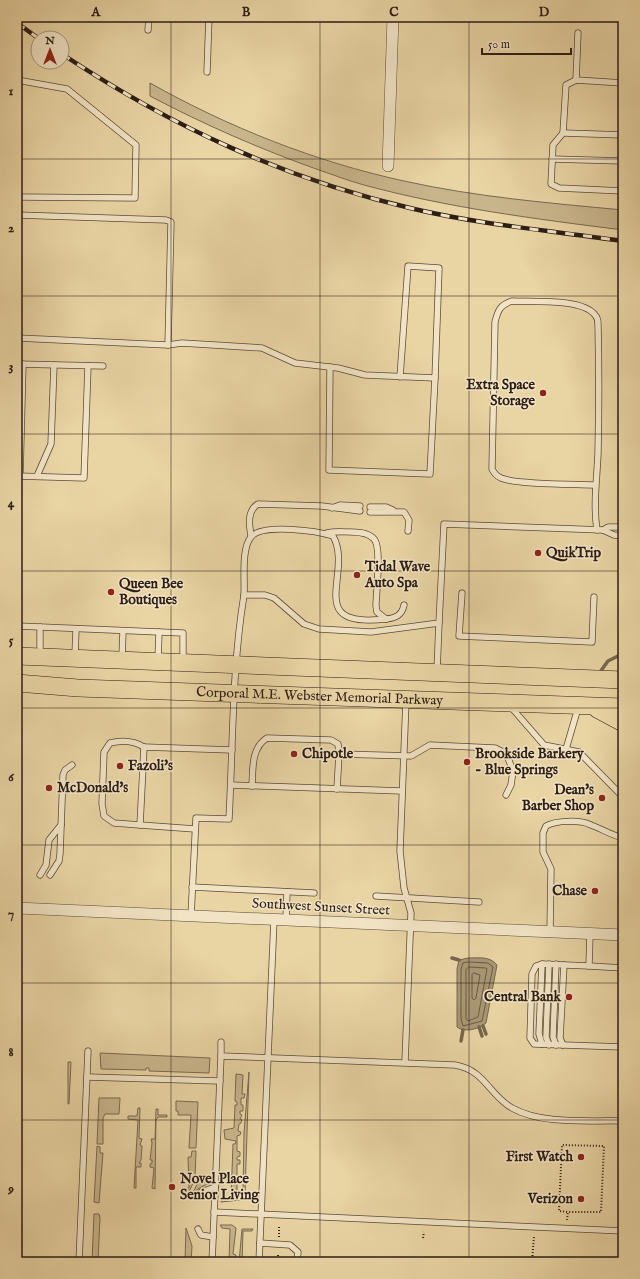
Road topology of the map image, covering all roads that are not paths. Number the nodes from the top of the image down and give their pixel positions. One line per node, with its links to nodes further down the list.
1 (149, 17): 4 (lane)
2 (209, 17): 6 (lane)
3 (393, 17): 14 (street)
4 (148, 30)
5 (578, 33): 8 (lane)
6 (207, 72)
7 (17, 80): 16 (lane)
8 (576, 80): 9 (lane); 10 (lane)
9 (623, 83)
10 (563, 133): 11 (lane); 12 (lane)
11 (623, 135)
12 (552, 159): 13 (lane); 15 (lane)
13 (623, 161)
14 (388, 166)
15 (623, 184)
16 (17, 197)
17 (17, 215): 19 (lane)
18 (17, 338): 19 (lane)
19 (168, 345): 24 (lane)
20 (20, 364): 21 (lane); 27 (lane)
21 (54, 365): 22 (lane); 28 (lane)
22 (88, 366): 23 (lane); 28 (lane)
23 (102, 366)
24 (330, 367): 25 (lane); 26 (lane)
25 (400, 377): 26 (lane); 26 (lane)
26 (435, 378)
27 (18, 476): 28 (lane)
28 (37, 476)
29 (596, 485): 29 (lane); 33 (lane)
30 (360, 509): 37 (lane)
31 (370, 509): 35 (lane)
32 (623, 527): 34 (lane)
33 (597, 530): 34 (lane); 44 (lane)
34 (603, 530): 38 (lane)
35 (408, 532)
36 (326, 534): 37 (lane); 43 (lane); 43 (lane)
37 (251, 536): 40 (lane)
38 (623, 536)
39 (462, 593): 41 (lane)
40 (244, 595): 44 (lane); 56 (lane)
41 (594, 597)
42 (404, 605): 43 (lane)
43 (386, 620)
44 (439, 623): 58 (lane)
45 (17, 626): 46 (lane)
46 (40, 627): 47 (lane); 51 (lane)
47 (76, 629): 48 (lane); 52 (lane)
48 (123, 631): 49 (lane); 53 (lane)
49 (159, 632): 54 (lane); 55 (lane)
50 (17, 656): 51 (main road)
51 (40, 657): 52 (main road)
52 (75, 658): 53 (main road)
53 (122, 660): 54 (main road)
54 (158, 662): 55 (main road)
55 (183, 663): 56 (main road)
56 (236, 665): 58 (main road); 62 (lane)
57 (623, 671): 59 (main road)
58 (437, 672): 59 (main road)
59 (586, 678): 60 (main road)
60 (623, 680)
61 (17, 683): 62 (main road, Corporal M.E. Webster Memorial Parkway)
62 (235, 693): 63 (main road, Corporal M.E. Webster Memorial Parkway); 70 (lane)
63 (406, 701): 64 (main road, Corporal M.E. Webster Memorial Parkway); 72 (lane)
64 (508, 704): 65 (main road, Corporal M.E. Webster Memorial Parkway); 69 (lane)
65 (585, 706): 66 (main road, Corporal M.E. Webster Memorial Parkway); 67 (main road); 69 (lane)
66 (623, 707)
67 (623, 723)
68 (144, 747): 70 (lane); 81 (lane); 81 (lane)
69 (566, 749): 79 (lane)
70 (232, 750): 74 (lane)
71 (339, 754): 72 (lane); 75 (lane); 76 (lane)
72 (402, 756): 77 (lane); 78 (lane)
73 (72, 765): 80 (lane)
74 (231, 785): 75 (lane); 82 (lane)
75 (252, 786): 76 (lane)
76 (337, 789): 77 (lane)
77 (402, 791): 90 (lane)
78 (506, 795)
79 (623, 797)
80 (61, 825): 84 (lane); 85 (lane)
81 (140, 825): 82 (lane)
82 (195, 829): 86 (lane)
83 (623, 838): 97 (lane)
84 (40, 875)
85 (50, 875)
86 (192, 887): 87 (lane); 93 (lane)
87 (287, 892): 88 (lane); 95 (lane)
88 (314, 893)
89 (376, 896): 90 (lane)
90 (407, 898): 91 (lane); 96 (lane)
91 (479, 902)
92 (17, 908): 93 (street, Southwest Sunset Street)
93 (191, 916): 94 (street, Southwest Sunset Street)
94 (274, 920): 95 (street, Southwest Sunset Street); 111 (lane)
95 (286, 921): 96 (street, Southwest Sunset Street)
96 (410, 926): 97 (street, Southwest Sunset Street); 112 (lane)
97 (550, 932): 98 (street, Southwest Sunset Street)
98 (590, 934): 99 (street, Southwest Sunset Street); 103 (lane)
99 (623, 935)
100 (542, 964): 101 (lane); 106 (lane); 106 (lane)
101 (552, 964): 102 (lane); 106 (lane); 107 (lane)
102 (564, 965): 103 (lane); 107 (lane)
103 (589, 966): 104 (lane)
104 (623, 968)
105 (221, 1042): 110 (lane)
106 (545, 1045): 107 (lane)
107 (559, 1045): 108 (lane)
108 (623, 1047)
109 (88, 1051): 113 (lane)
110 (221, 1056): 111 (lane); 114 (lane)
111 (268, 1058): 112 (lane); 119 (lane)
112 (405, 1062): 115 (lane)
113 (87, 1076): 114 (lane); 124 (lane)
114 (220, 1081): 116 (lane)
115 (623, 1121)
116 (215, 1188): 117 (lane); 118 (lane)
117 (199, 1195)
118 (214, 1212): 119 (lane); 122 (lane)
119 (261, 1215): 121 (lane); 123 (lane)
120 (198, 1229): 122 (lane)
121 (623, 1231)
122 (213, 1237): 125 (lane)
123 (260, 1243): 126 (lane); 127 (lane)
124 (79, 1262)
125 (212, 1262)
126 (259, 1262)
127 (297, 1262)

